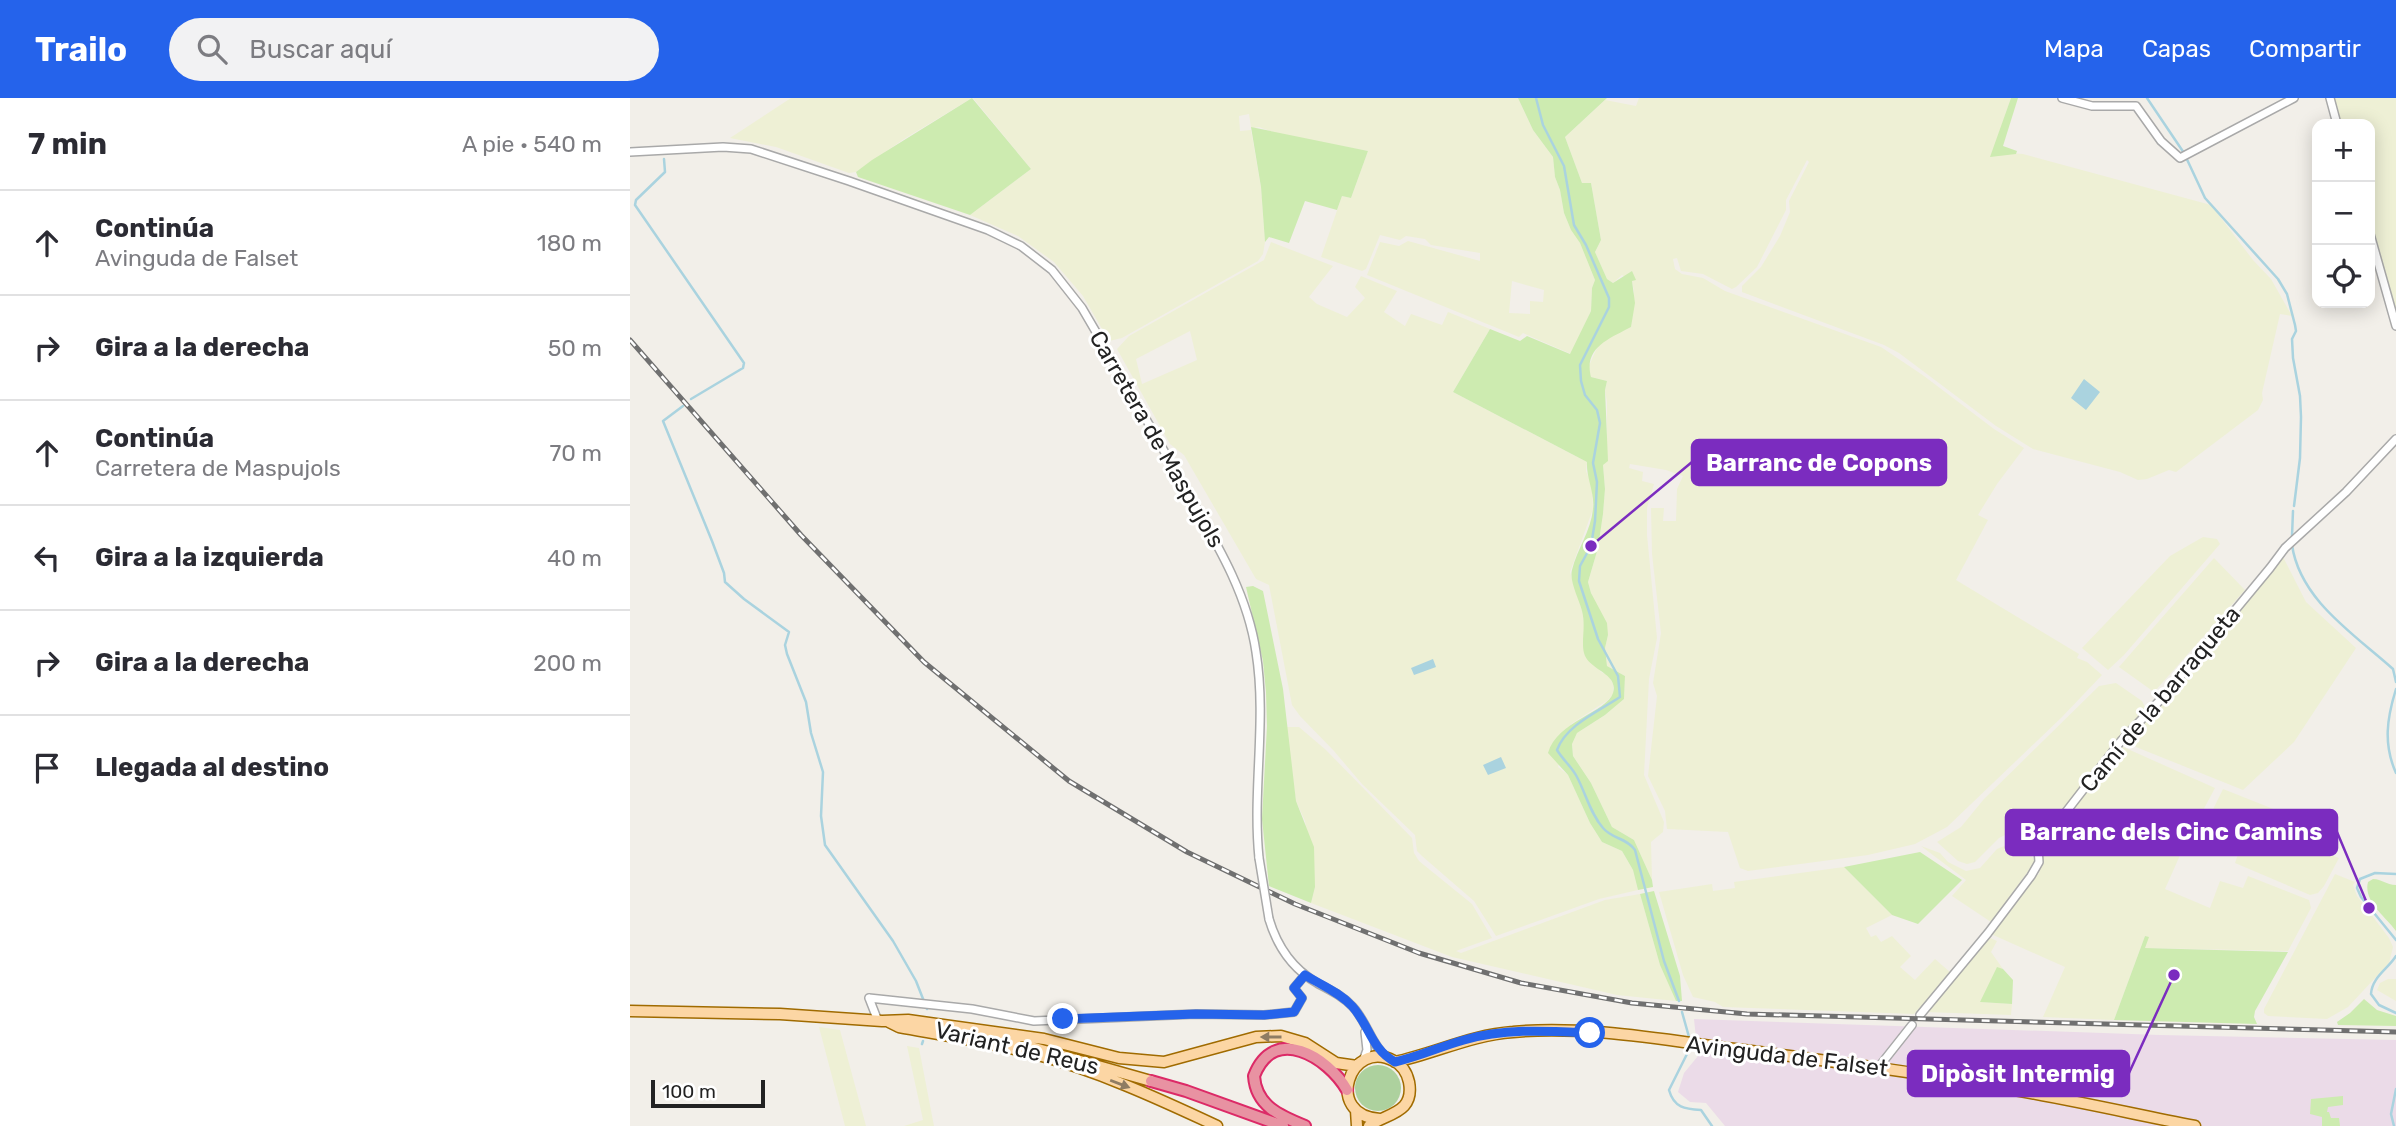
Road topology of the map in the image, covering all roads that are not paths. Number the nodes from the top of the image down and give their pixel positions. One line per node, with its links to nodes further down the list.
1 (2062, 98): 2 (street)
2 (2294, 98)
3 (2330, 98): 4 (street)
4 (2336, 119)
5 (630, 152): 9 (street, Carretera de Maspujols, bridge)
6 (2373, 245): 7 (street)
7 (2396, 326)
8 (2396, 439): 11 (street, Camí de la barraqueta)
9 (1305, 975): 12 (street); 13 (street, Carretera de Maspujols)
10 (630, 1011): 12 (main road)
11 (1920, 1015)
12 (883, 1021): 17 (main road, one-way to 12); 20 (main road, Variant de Reus); 25 (main road, one-way to 25)
13 (1363, 1021): 16 (street, Carretera de Maspujols); 17 (street)
14 (1912, 1025): 18 (street)
15 (1421, 1056): 16 (main road, Avinguda de Falset); 18 (main road, Avinguda de Falset); 19 (main road)
16 (1391, 1060): 17 (main road); 19 (main road)
17 (1360, 1063): 21 (main road)
18 (1878, 1068): 24 (main road, Avinguda de Falset)
19 (1408, 1078): 23 (main road)
20 (1151, 1081): 26 (highway); 27 (highway)
21 (1347, 1090): 22 (main road); 28 (highway)
22 (1356, 1110): 23 (main road); 29 (main road)
23 (1380, 1119): 30 (main road)
24 (2167, 1123): 31 (main road, Avinguda de Falset)
25 (1217, 1126)
26 (1263, 1126)
27 (1283, 1126)
28 (1305, 1126)
29 (1357, 1126)
30 (1369, 1126)
31 (2194, 1126)

